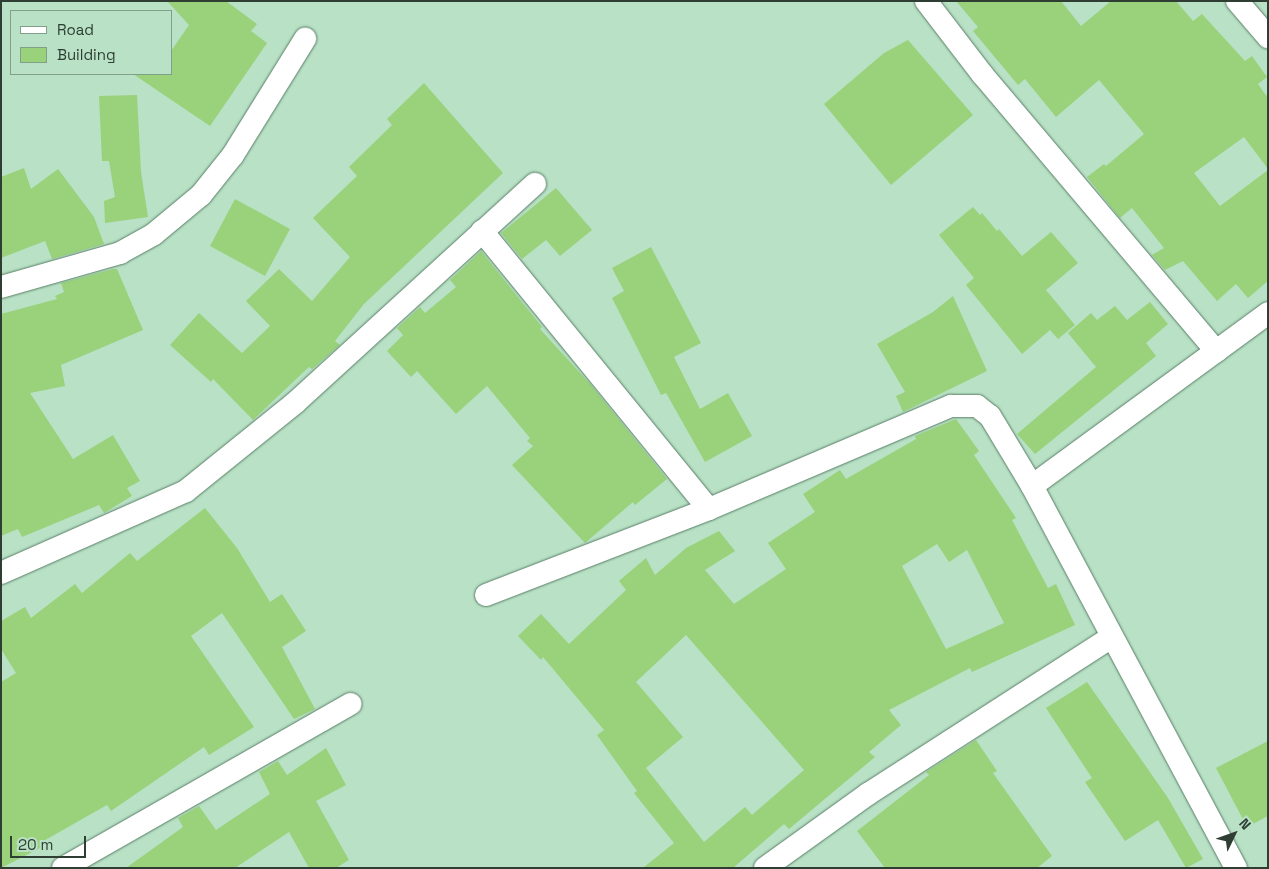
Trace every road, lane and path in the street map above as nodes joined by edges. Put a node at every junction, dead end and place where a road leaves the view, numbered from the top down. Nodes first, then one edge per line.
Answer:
1 (926, 1) edge
2 (1237, 1) edge
3 (1268, 37) edge
4 (305, 39) dead end
5 (534, 184) dead end
6 (482, 231) junction
7 (1, 287) edge
8 (1268, 313) edge
9 (1216, 351) junction
10 (1032, 486) junction
11 (709, 509) junction
12 (1, 573) edge
13 (486, 595) dead end
14 (1112, 637) junction
15 (351, 704) dead end
16 (63, 868) edge
17 (764, 868) edge
18 (1236, 868) edge

1 - 9 street
2 - 3 street
4 - 7 street
5 - 6 street
6 - 11 street
6 - 12 street
8 - 9 street
9 - 10 street
10 - 11 street
10 - 14 street
11 - 13 street
14 - 17 street
14 - 18 street
15 - 16 street

